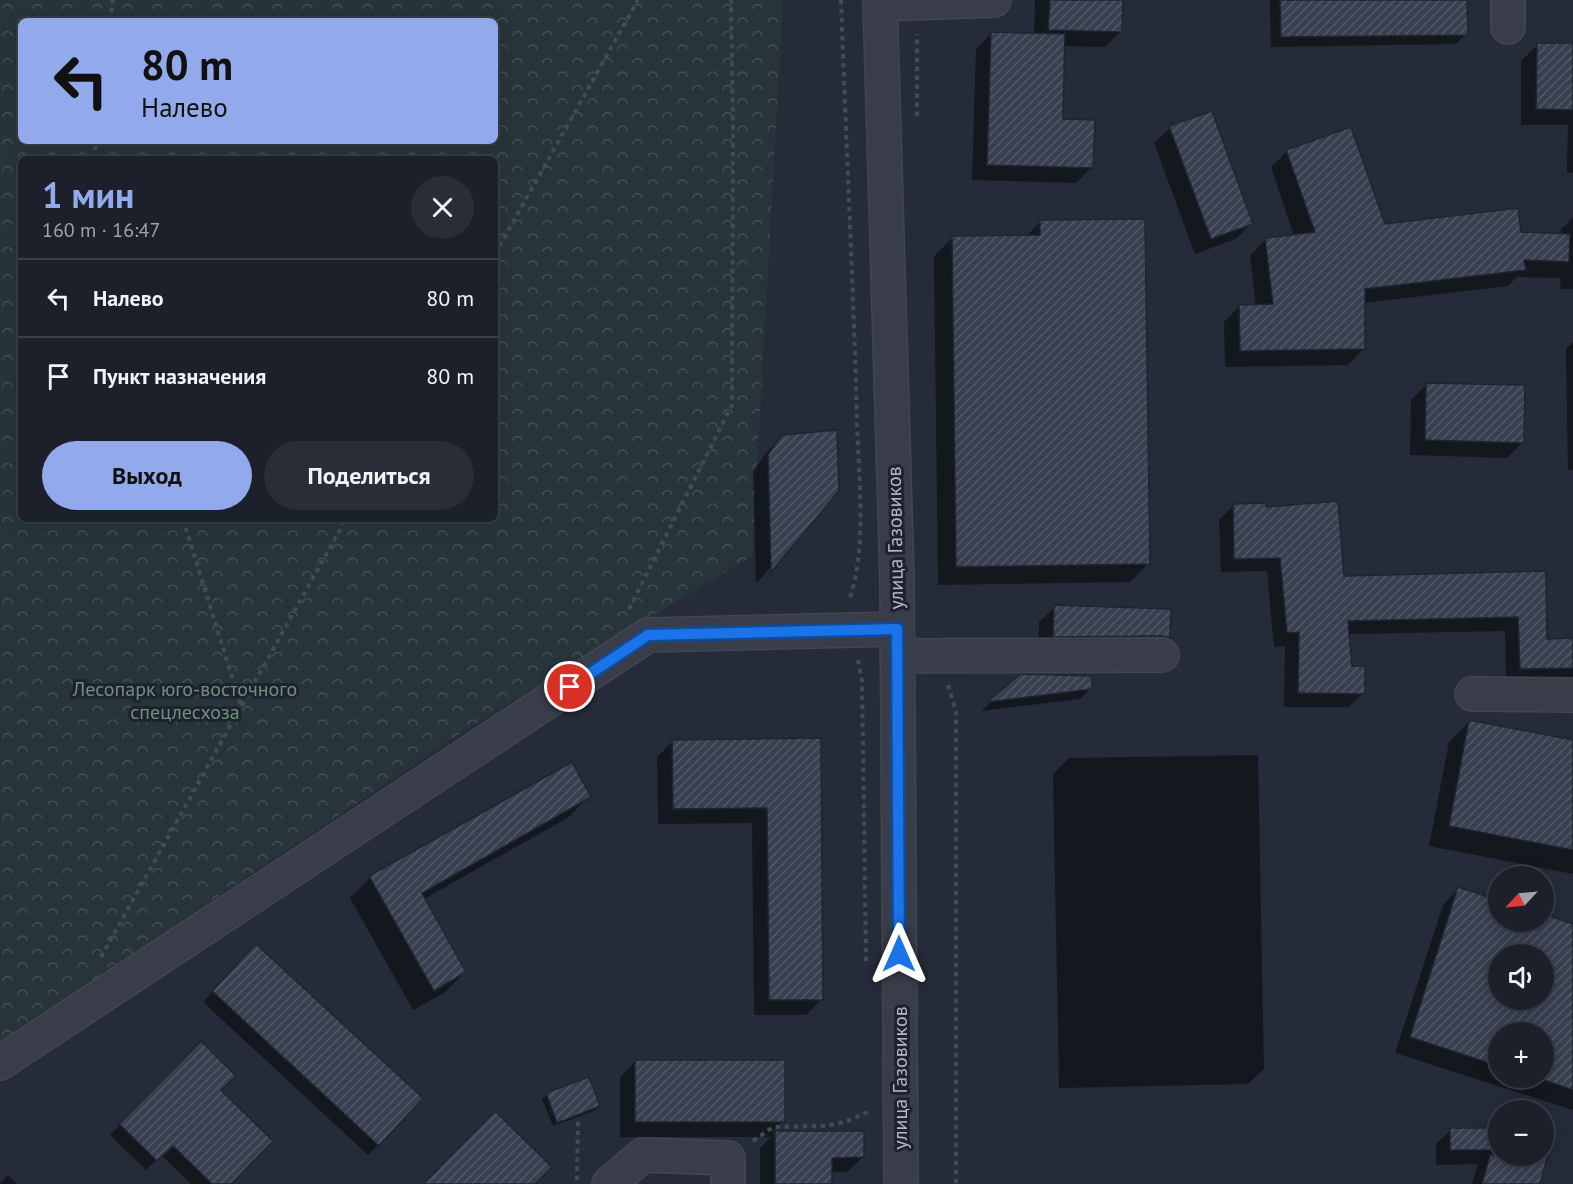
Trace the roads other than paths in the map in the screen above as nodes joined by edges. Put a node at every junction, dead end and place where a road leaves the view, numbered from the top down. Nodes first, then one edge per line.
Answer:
1 (994, 0) edge
2 (880, 2) edge
3 (897, 642) junction
4 (1162, 656) dead end
5 (1472, 694) dead end
6 (1573, 695) edge
7 (0, 1064) edge
8 (728, 1171) edge
9 (609, 1184) edge
10 (901, 1184) edge

1 - 2 street
2 - 3 street, улица Газовиков
3 - 4 street
3 - 7 street
3 - 10 street, улица Газовиков
5 - 6 street
8 - 9 street

